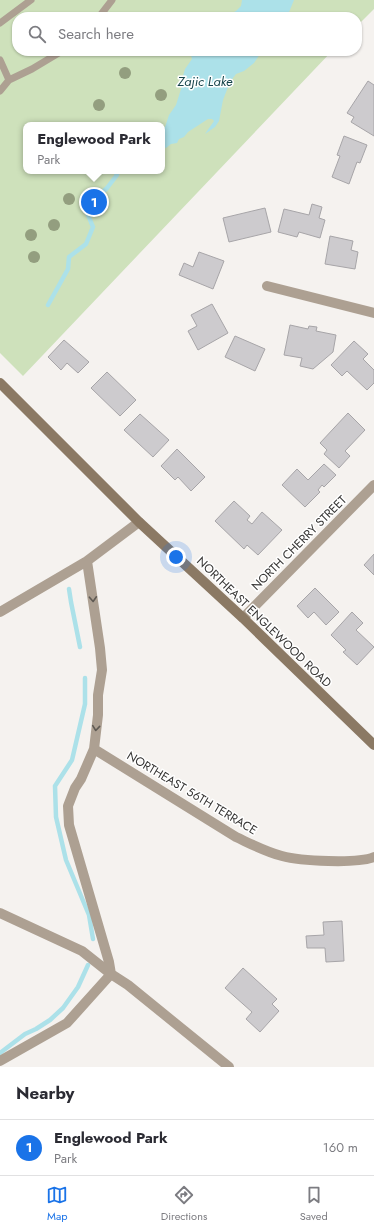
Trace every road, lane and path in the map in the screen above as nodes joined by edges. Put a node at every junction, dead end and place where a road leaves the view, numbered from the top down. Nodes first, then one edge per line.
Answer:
1 (31, 0) edge
2 (112, 0) edge
3 (15, 12) edge
4 (103, 12) edge
5 (12, 14) edge
6 (0, 23) edge
7 (54, 56) edge
8 (0, 60) edge
9 (0, 80) edge
10 (9, 80) junction
11 (0, 91) edge
12 (267, 286) dead end
13 (374, 313) edge
14 (0, 383) edge
15 (374, 486) edge
16 (139, 522) junction
17 (87, 561) junction
18 (0, 612) edge
19 (243, 618) junction
20 (374, 745) edge
21 (94, 748) junction
22 (374, 857) edge
23 (0, 913) edge
24 (111, 974) junction
25 (0, 1061) edge
26 (229, 1067) edge

1 - 3 lane
2 - 4 lane
5 - 6 lane
7 - 10 lane
8 - 10 lane
9 - 10 lane
10 - 11 lane
12 - 13 street
14 - 16 main road, NORTHEAST ENGLEWOOD ROAD
15 - 19 street, NORTH CHERRY STREET
16 - 17 street
16 - 19 main road, NORTHEAST ENGLEWOOD ROAD
17 - 18 street
17 -> 21 street
19 - 20 main road, NORTHEAST ENGLEWOOD ROAD
21 - 22 street, NORTHEAST 56TH TERRACE
21 - 24 street
23 - 24 street
24 - 25 street
24 - 26 street

